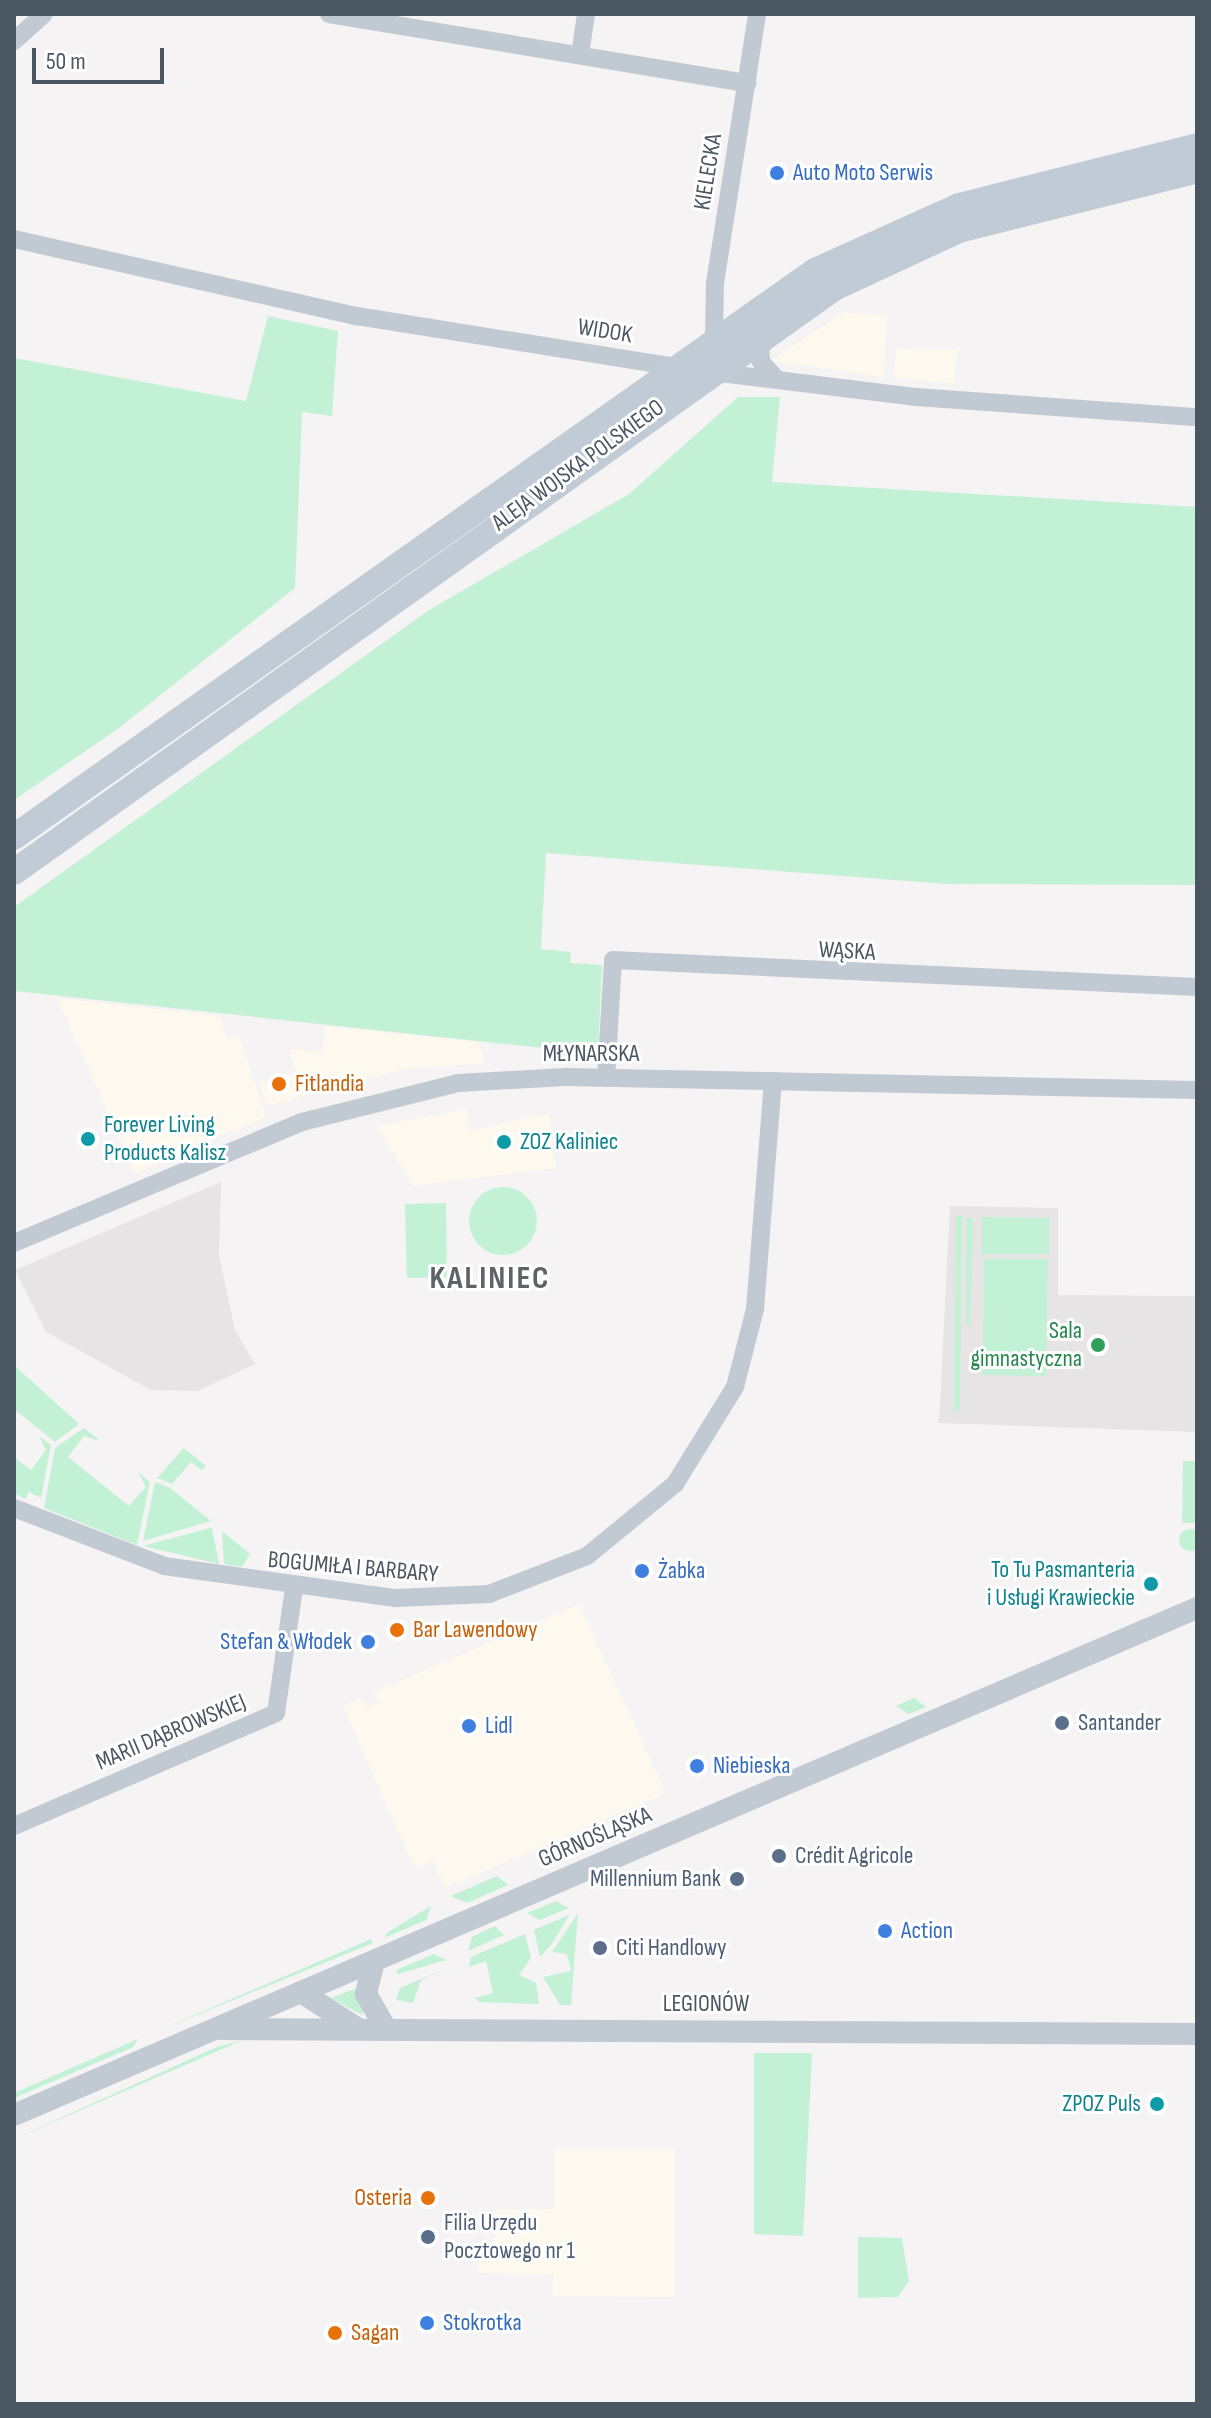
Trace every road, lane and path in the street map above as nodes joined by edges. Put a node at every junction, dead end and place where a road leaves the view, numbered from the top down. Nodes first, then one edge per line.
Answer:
1 (44, 14) edge
2 (329, 14) edge
3 (586, 14) edge
4 (757, 14) edge
5 (14, 41) edge
6 (580, 55) junction
7 (747, 83) junction
8 (1197, 146) edge
9 (1197, 170) edge
10 (14, 239) edge
11 (760, 335) junction
12 (714, 338) junction
13 (673, 366) junction
14 (708, 371) junction
15 (777, 380) junction
16 (1197, 417) edge
17 (14, 837) edge
18 (14, 872) edge
19 (1197, 987) edge
20 (606, 1078) junction
21 (773, 1081) junction
22 (1197, 1090) edge
23 (14, 1243) edge
24 (14, 1508) edge
25 (294, 1588) junction
26 (1197, 1608) edge
27 (14, 1826) edge
28 (374, 1961) junction
29 (301, 1992) junction
30 (355, 2027) junction
31 (385, 2027) junction
32 (216, 2029) junction
33 (313, 2032) junction
34 (1197, 2034) edge
35 (14, 2115) edge

1 - 5 street
2 - 6 street
3 - 6 street
4 - 7 street, KIELECKA
6 - 7 street
7 - 12 street, KIELECKA
8 - 12 main road, ALEJA WOJSKA POLSKIEGO
9 - 11 main road, ALEJA WOJSKA POLSKIEGO
10 - 13 street, WIDOK
11 - 14 main road, ALEJA WOJSKA POLSKIEGO
11 - 15 street
12 - 13 main road, ALEJA WOJSKA POLSKIEGO
13 - 14 street, WIDOK
13 - 17 main road, ALEJA WOJSKA POLSKIEGO
14 - 15 street, WIDOK
14 - 18 main road, ALEJA WOJSKA POLSKIEGO
15 - 16 street, WIDOK
19 - 20 street, WĄSKA
20 - 21 street, MŁYNARSKA
20 - 23 street, MŁYNARSKA
21 - 22 street, MŁYNARSKA
21 - 25 street, BOGUMIŁA I BARBARY
24 - 25 street, BOGUMIŁA I BARBARY
25 - 27 street, MARII DĄBROWSKIEJ
26 - 28 street, GÓRNOŚLĄSKA
28 - 29 street, GÓRNOŚLĄSKA
28 - 31 street
29 - 30 street
29 - 32 street, GÓRNOŚLĄSKA
29 - 33 street
30 - 31 street, LEGIONÓW
30 - 33 street, LEGIONÓW
31 - 34 street, LEGIONÓW
32 - 33 street, LEGIONÓW
32 - 35 street, GÓRNOŚLĄSKA

